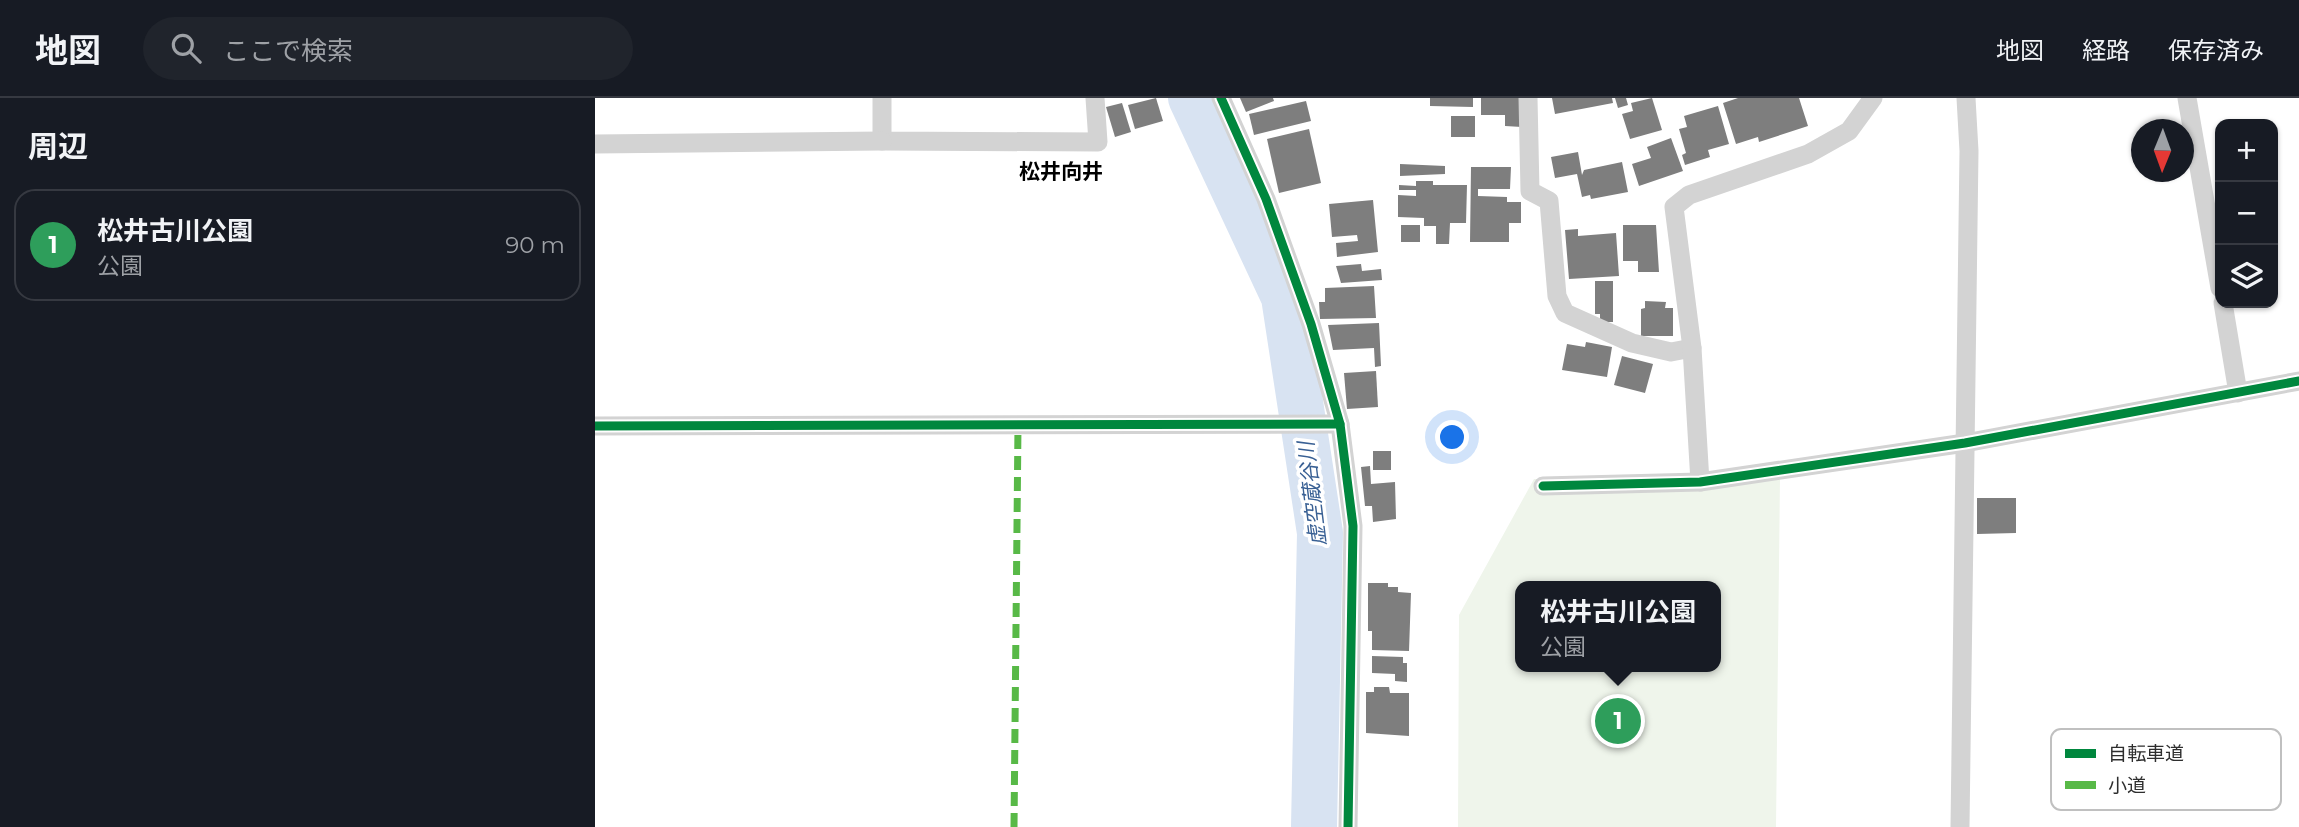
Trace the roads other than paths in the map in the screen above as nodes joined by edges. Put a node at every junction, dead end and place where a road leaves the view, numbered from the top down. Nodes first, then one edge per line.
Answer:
1 (882, 98) edge
2 (1095, 98) edge
3 (1221, 98) edge
4 (1528, 98) edge
5 (1873, 98) edge
6 (1966, 98) edge
7 (2187, 98) edge
8 (882, 141) junction
9 (595, 144) edge
10 (2215, 259) edge
11 (2224, 308) edge
12 (1692, 348) junction
13 (2299, 381) edge
14 (2238, 393) junction
15 (1340, 424) junction
16 (595, 426) edge
17 (1965, 443) junction
18 (1700, 482) junction
19 (1543, 486) dead end
20 (1348, 827) edge
21 (1960, 827) edge

1 - 8 street
2 - 8 street
3 - 15 street
4 - 12 street
5 - 12 street
6 - 17 street
7 - 10 street
8 - 9 street
11 - 14 street
12 - 18 street
13 - 14 street
14 - 17 street
15 - 16 street
15 - 20 street
17 - 18 street
17 - 21 street
18 - 19 street

